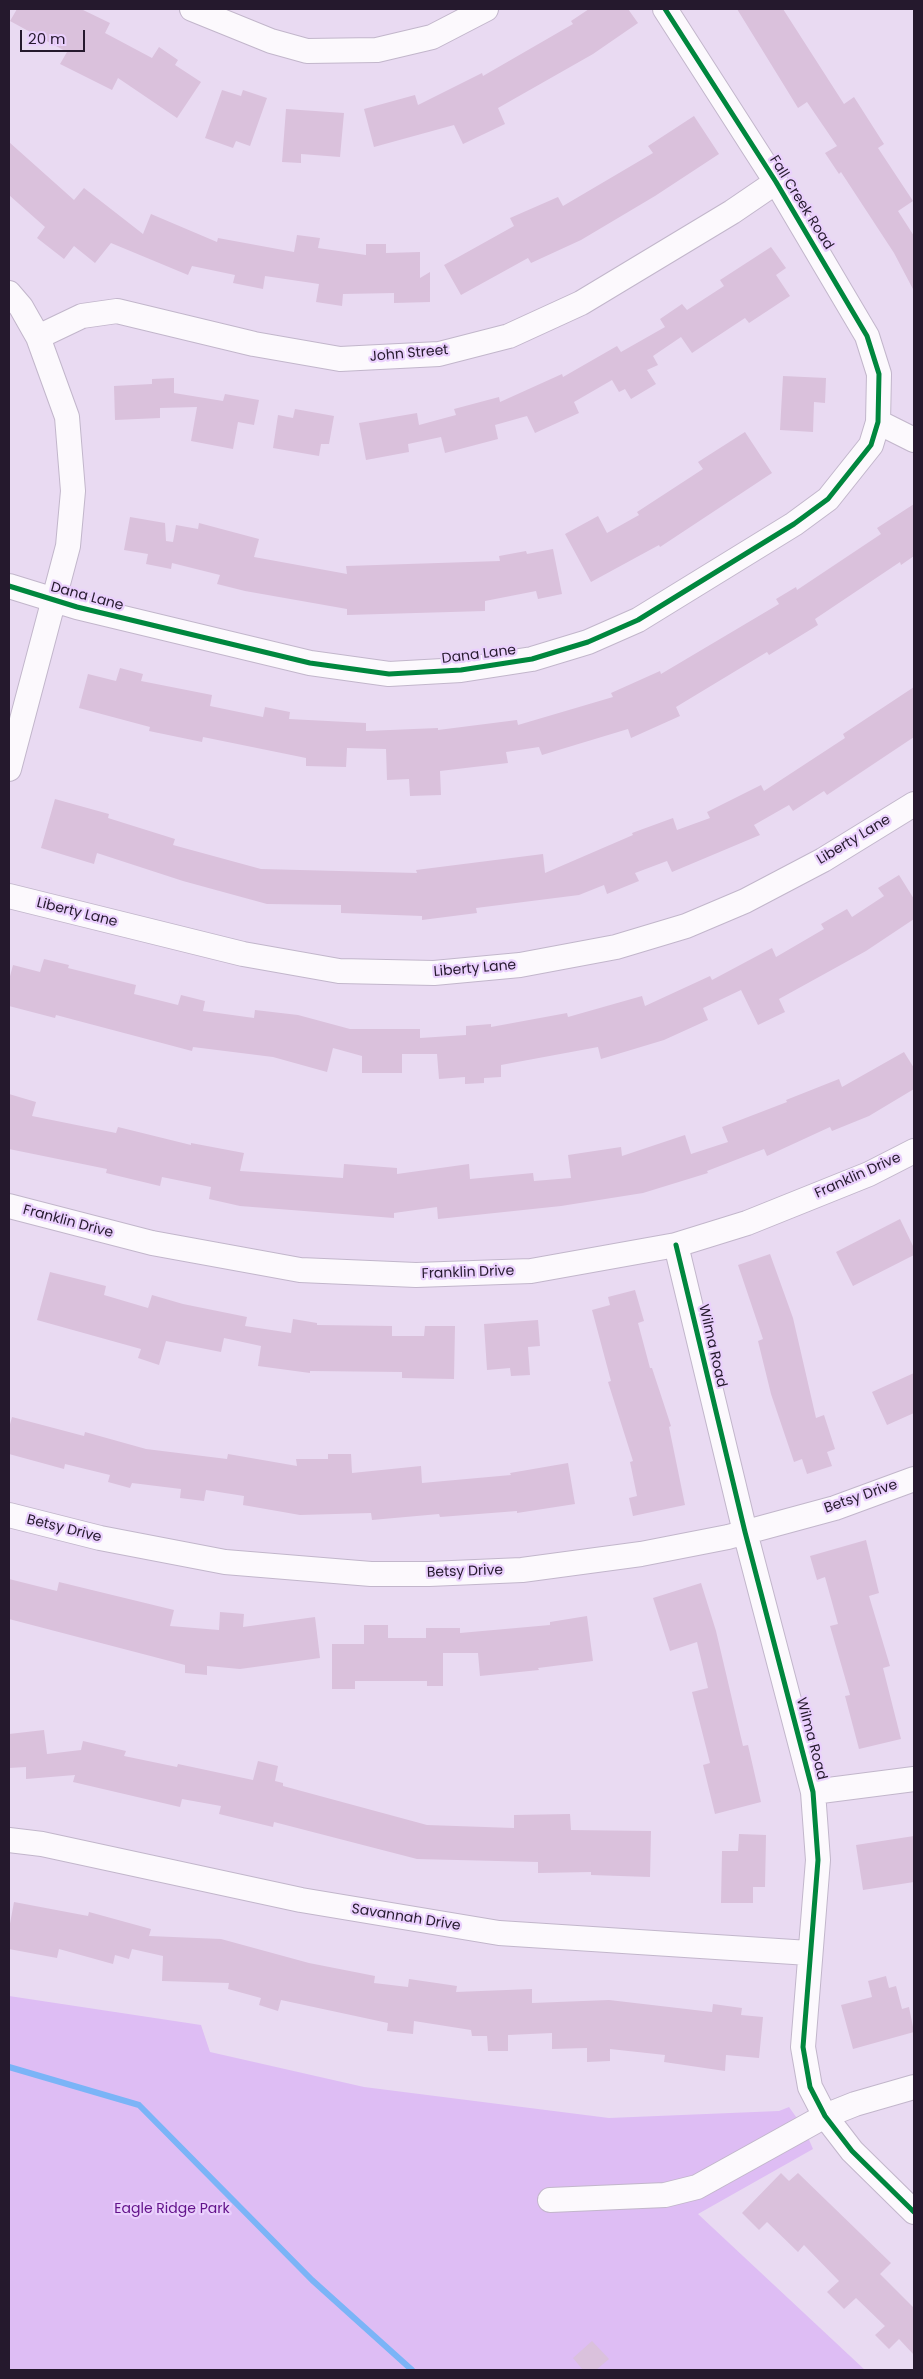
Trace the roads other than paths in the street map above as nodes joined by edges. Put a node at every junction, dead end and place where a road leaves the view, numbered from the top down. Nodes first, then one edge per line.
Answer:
1 (192, 9) edge
2 (486, 9) edge
3 (665, 9) edge
4 (229, 16) edge
5 (776, 182) junction
6 (9, 292) edge
7 (38, 337) junction
8 (878, 422) junction
9 (914, 440) edge
10 (9, 586) edge
11 (54, 601) junction
12 (9, 769) edge
13 (914, 804) edge
14 (9, 896) edge
15 (914, 1151) edge
16 (9, 1206) edge
17 (676, 1245) junction
18 (914, 1479) edge
19 (9, 1515) edge
20 (745, 1532) junction
21 (914, 1779) edge
22 (813, 1792) junction
23 (9, 1840) edge
24 (809, 1953) junction
25 (914, 2088) edge
26 (825, 2116) junction
27 (550, 2200) dead end
28 (914, 2212) edge

1 - 4 street
2 - 4 street
3 - 5 street, Fall Creek Road
5 - 7 street, John Street
5 - 8 street, Fall Creek Road
6 - 7 street
7 - 11 street
8 - 9 street
8 - 11 street, Dana Lane
10 - 11 street, Dana Lane
11 - 12 street
13 - 14 street, Liberty Lane
15 - 17 street, Franklin Drive
16 - 17 street, Franklin Drive
17 - 20 street, Wilma Road
18 - 20 street, Betsy Drive
19 - 20 street, Betsy Drive
20 - 22 street, Wilma Road
21 - 22 street
22 - 24 street, Wilma Road
23 - 24 street, Savannah Drive
24 - 26 street, Wilma Road
25 - 26 street
26 - 27 street
26 - 28 street, Wilma Road

